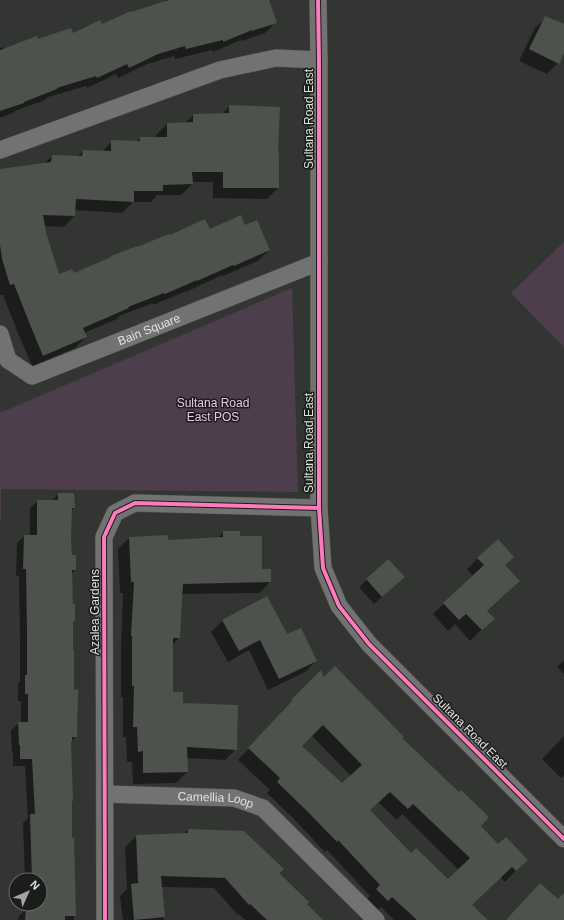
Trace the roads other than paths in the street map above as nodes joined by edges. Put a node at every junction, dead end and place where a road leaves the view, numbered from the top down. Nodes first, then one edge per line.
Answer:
1 (318, 0) edge
2 (319, 60) junction
3 (0, 150) edge
4 (319, 262) junction
5 (1, 341) edge
6 (319, 508) junction
7 (105, 794) junction
8 (564, 839) edge
9 (105, 920) edge
10 (376, 920) edge

1 - 2 street, Sultana Road East
2 - 3 street
2 - 4 street, Sultana Road East
4 - 5 street, Bain Square
4 - 6 street, Sultana Road East
6 - 7 street, Azalea Gardens
6 - 8 street, Sultana Road East
7 - 9 street, Azalea Gardens
7 - 10 street, Camellia Loop

